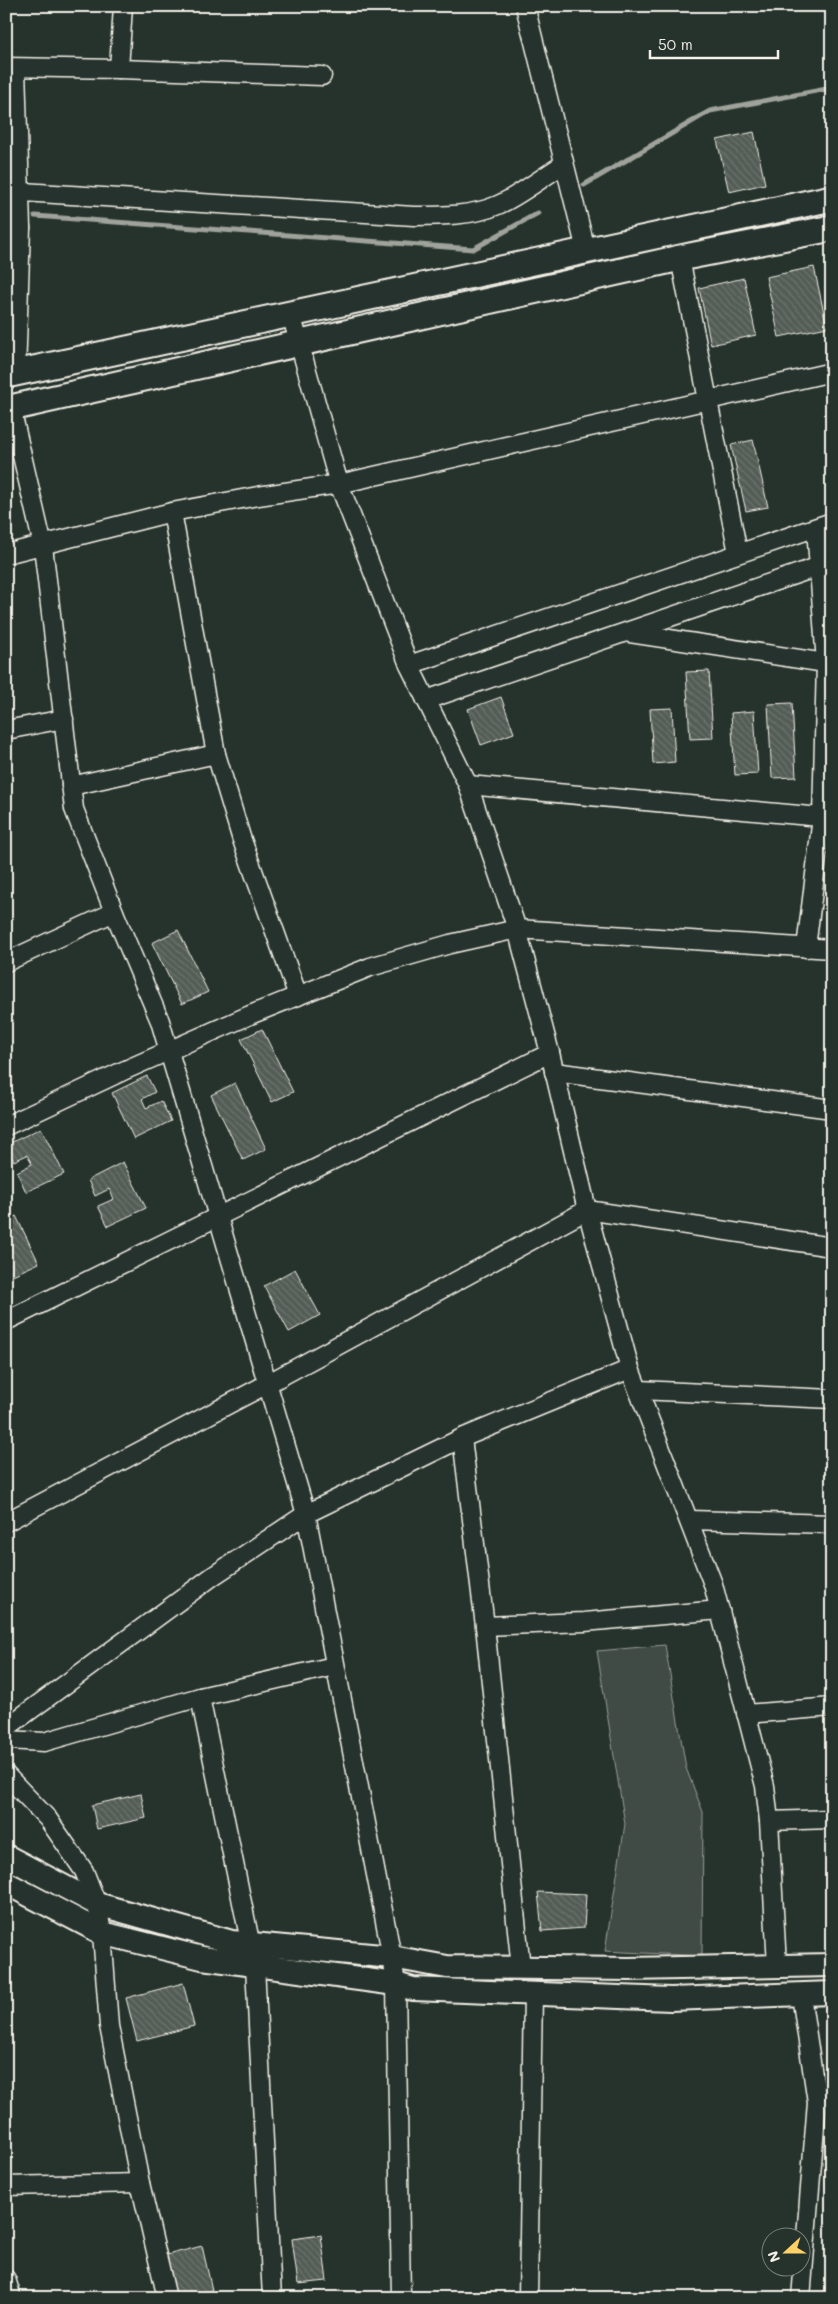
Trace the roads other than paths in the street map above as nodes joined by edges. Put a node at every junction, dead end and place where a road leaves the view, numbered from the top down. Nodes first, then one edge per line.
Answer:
1 (123, 6) edge
2 (525, 6) edge
3 (11, 67) edge
4 (119, 68) junction
5 (322, 76) dead end
6 (564, 164) junction
7 (13, 191) edge
8 (832, 198) edge
9 (14, 228) edge
10 (832, 228) edge
11 (586, 250) junction
12 (680, 258) junction
13 (291, 314) junction
14 (298, 343) junction
15 (832, 372) edge
16 (11, 374) edge
17 (707, 400) junction
18 (8, 409) edge
19 (339, 484) junction
20 (172, 512) junction
21 (824, 525) edge
22 (43, 546) junction
23 (738, 553) junction
24 (6, 554) edge
25 (825, 564) edge
26 (626, 633) junction
27 (829, 663) edge
28 (409, 665) junction
29 (426, 700) junction
30 (64, 719) junction
31 (6, 730) edge
32 (216, 754) junction
33 (468, 785) junction
34 (71, 786) junction
35 (827, 817) edge
36 (114, 912) junction
37 (517, 929) junction
38 (806, 948) junction
39 (832, 949) edge
40 (6, 962) edge
41 (298, 996) junction
42 (169, 1051) junction
43 (550, 1053) junction
44 (554, 1072) junction
45 (832, 1109) edge
46 (6, 1126) edge
47 (587, 1210) junction
48 (218, 1218) junction
49 (832, 1247) edge
50 (6, 1321) edge
51 (630, 1369) junction
52 (267, 1384) junction
53 (639, 1390) junction
54 (832, 1399) edge
55 (462, 1438) junction
56 (306, 1514) junction
57 (689, 1520) junction
58 (6, 1522) edge
59 (832, 1524) edge
60 (720, 1610) junction
61 (485, 1626) junction
62 (334, 1666) junction
63 (200, 1697) junction
64 (832, 1707) edge
65 (746, 1714) junction
66 (6, 1728) edge
67 (6, 1740) edge
68 (6, 1775) edge
69 (832, 1819) edge
70 (769, 1821) junction
71 (6, 1856) edge
72 (6, 1883) edge
73 (97, 1904) junction
74 (102, 1932) junction
75 (250, 1944) junction
76 (392, 1957) junction
77 (777, 1965) junction
78 (832, 1965) edge
79 (255, 1966) junction
80 (521, 1968) junction
81 (396, 1984) junction
82 (832, 1993) edge
83 (533, 1994) junction
84 (801, 1995) junction
85 (825, 2101) edge
86 (140, 2183) junction
87 (6, 2186) edge
88 (6, 2279) edge
89 (402, 2297) edge
90 (12, 2298) edge
91 (167, 2298) edge
92 (272, 2298) edge
93 (392, 2298) edge
94 (410, 2298) edge
95 (528, 2298) edge
96 (801, 2298) edge

1 - 4 street
2 - 6 street
3 - 4 street
3 - 7 street
4 - 5 street
6 - 7 street
6 - 11 street
7 - 9 street
8 - 11 main road
9 - 16 street
10 - 12 main road
11 - 13 main road
12 - 14 main road
12 - 17 street
13 - 14 street
13 - 16 main road
14 - 18 main road
14 - 19 street
15 - 17 street
17 - 19 street
17 - 23 street
18 - 22 street
19 - 20 street
19 - 28 street
20 - 22 street
20 - 32 street
21 - 23 street
21 - 25 street
22 - 24 street
22 - 30 street
23 - 28 street
25 - 26 street
25 - 27 street
26 - 27 street
26 - 29 street
27 - 35 street
28 - 29 street
29 - 33 street
30 - 31 street
30 - 34 street
32 - 34 street
32 - 41 street
33 - 35 street
33 - 37 street
34 - 36 street
35 - 38 street
36 - 40 street
36 - 42 street
37 - 38 street
37 - 41 street
37 - 43 street
38 - 39 street
41 - 42 street
42 - 46 street
42 - 48 street
43 - 44 street
43 - 48 street
44 - 45 street
44 - 47 street
47 - 49 street
47 - 51 street
47 - 52 street
48 - 50 street
48 - 52 street
51 - 53 street
51 - 55 street
52 - 56 street
52 - 58 street
53 - 54 street
53 - 57 street
55 - 56 street
55 - 61 street
56 - 62 street
56 - 66 street
57 - 59 street
57 - 60 street
60 - 61 street
60 - 65 street
61 - 80 street
62 - 63 street
62 - 76 street
63 - 67 street
63 - 75 street
64 - 65 street
65 - 70 street
68 - 73 street
69 - 70 street
70 - 77 street
71 - 73 street
72 - 74 street
73 - 74 street
73 - 75 street
74 - 79 street
74 - 86 street
75 - 76 street
75 - 79 street
76 - 80 street
76 - 81 street
77 - 78 street
77 - 80 street
79 - 81 street
79 - 92 street
81 - 83 street
81 - 89 street
82 - 84 street
83 - 84 street
83 - 95 street
84 - 85 street
85 - 96 street
86 - 87 street
86 - 91 street
88 - 90 street
89 - 93 street
89 - 94 street

